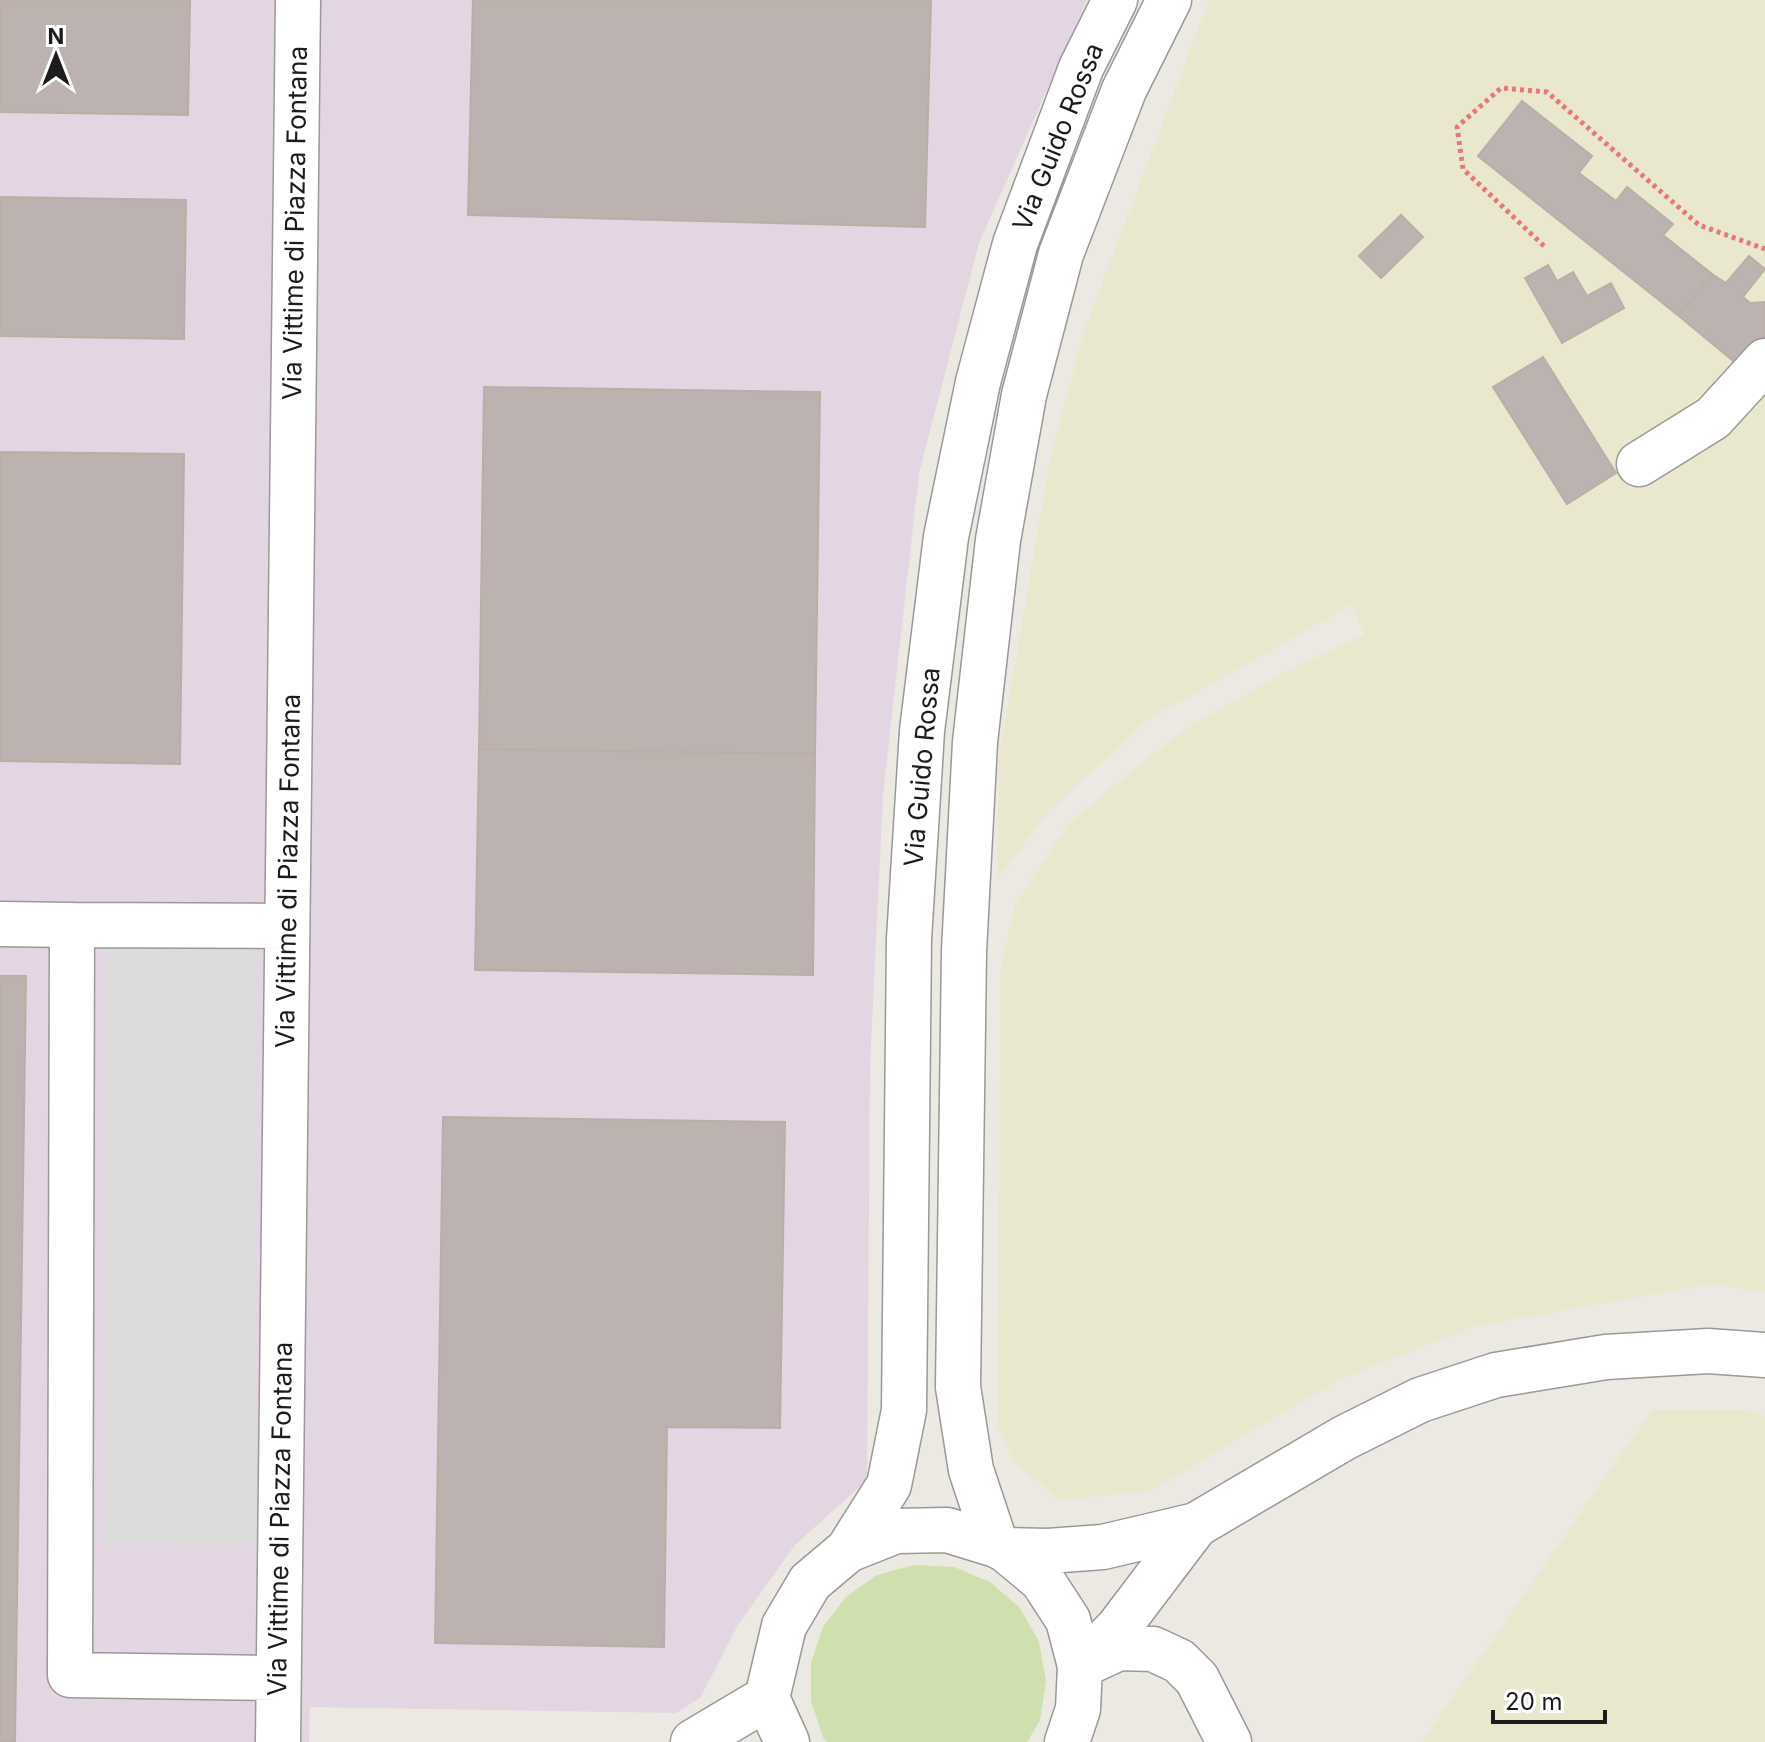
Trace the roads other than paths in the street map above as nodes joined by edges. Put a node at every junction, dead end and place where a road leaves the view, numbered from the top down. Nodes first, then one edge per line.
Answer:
1 (298, 0) edge
2 (1115, 0) edge
3 (1169, 0) edge
4 (1765, 361) edge
5 (1639, 464) dead end
6 (0, 924) edge
7 (72, 925) junction
8 (287, 926) junction
9 (1765, 1355) edge
10 (1196, 1525) junction
11 (1001, 1548) junction
12 (848, 1550) junction
13 (1080, 1666) junction
14 (279, 1678) junction
15 (767, 1698) junction
16 (278, 1742) edge
17 (693, 1742) edge
18 (787, 1742) edge
19 (1067, 1742) edge
20 (1229, 1742) edge

1 - 8 street, Via Vittime di Piazza Fontana
2 - 12 street, Via Guido Rossa
3 - 11 street, Via Guido Rossa
4 - 5 street
6 - 7 street
7 - 8 street
7 - 14 street
8 - 14 street, Via Vittime di Piazza Fontana
9 - 10 street
10 - 11 street
10 - 13 street
11 - 12 street, Via Guido Rossa
11 - 13 street, Via Guido Rossa
12 - 15 street, Via Guido Rossa
13 - 19 street, Via Guido Rossa
13 - 20 street
14 - 16 street, Via Vittime di Piazza Fontana
15 - 17 street
15 - 18 street

